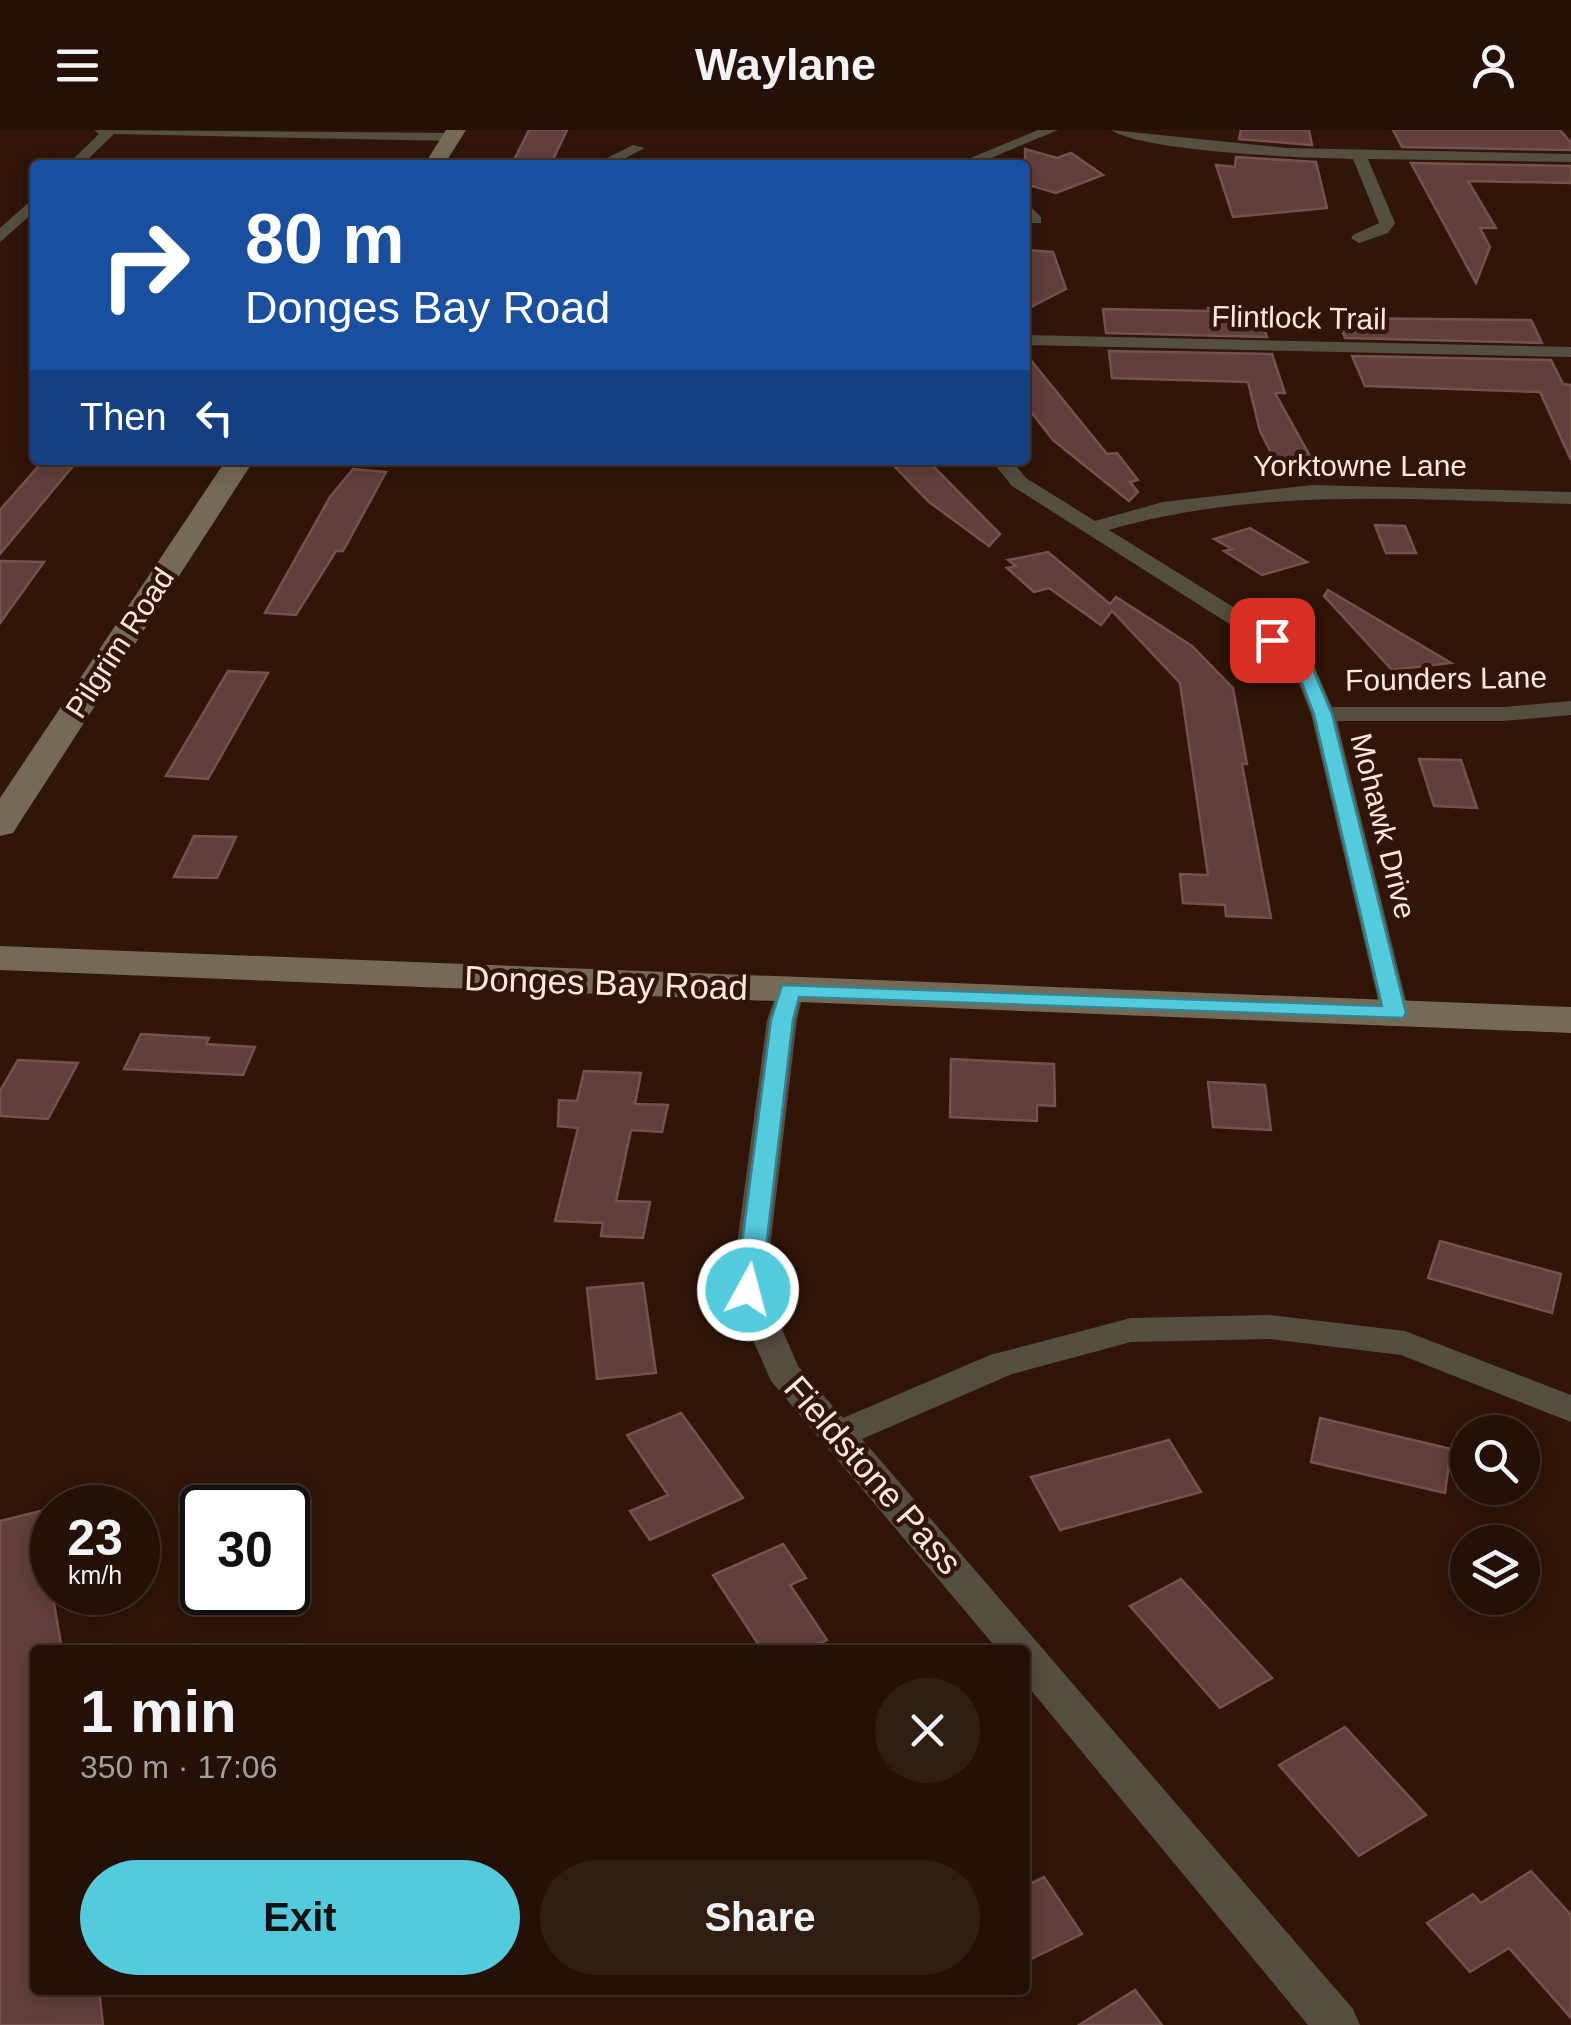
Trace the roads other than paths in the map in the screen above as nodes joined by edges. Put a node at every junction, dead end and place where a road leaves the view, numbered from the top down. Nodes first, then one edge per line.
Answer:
1 (100, 130) edge
2 (111, 130) edge
3 (1051, 130) edge
4 (1118, 130) edge
5 (454, 134) edge
6 (638, 148) dead end
7 (1358, 152) junction
8 (1571, 158) edge
9 (79, 160) edge
10 (437, 160) edge
11 (611, 160) edge
12 (974, 160) edge
13 (30, 206) edge
14 (30, 207) edge
15 (0, 210) edge
16 (0, 237) edge
17 (1358, 238) dead end
18 (1030, 340) edge
19 (1571, 352) edge
20 (237, 465) edge
21 (1004, 465) edge
22 (1571, 498) edge
23 (1094, 528) junction
24 (1571, 708) edge
25 (1323, 714) junction
26 (0, 825) edge
27 (0, 958) edge
28 (790, 990) junction
29 (1395, 1013) junction
30 (1571, 1020) edge
31 (1571, 1408) edge
32 (840, 1434) junction
33 (1017, 1645) edge
34 (1030, 1660) edge
35 (1337, 2025) edge

1 - 2 street
2 - 5 street
2 - 9 street
3 - 12 street
4 - 7 street
5 - 10 street
6 - 11 street
7 - 8 street
7 - 17 street
13 - 15 street
14 - 16 street
18 - 19 street, Flintlock Trail
20 - 26 street, Pilgrim Road
21 - 23 street, Mohawk Drive
22 - 23 street, Yorktowne Lane
23 - 25 street, Mohawk Drive
24 - 25 street, Founders Lane
25 - 29 street, Mohawk Drive
27 - 28 street, Donges Bay Road
28 - 29 street, Donges Bay Road
28 - 32 street, Fieldstone Pass
29 - 30 street, Donges Bay Road
31 - 32 street
32 - 33 street, Fieldstone Pass
34 - 35 street, Fieldstone Pass

